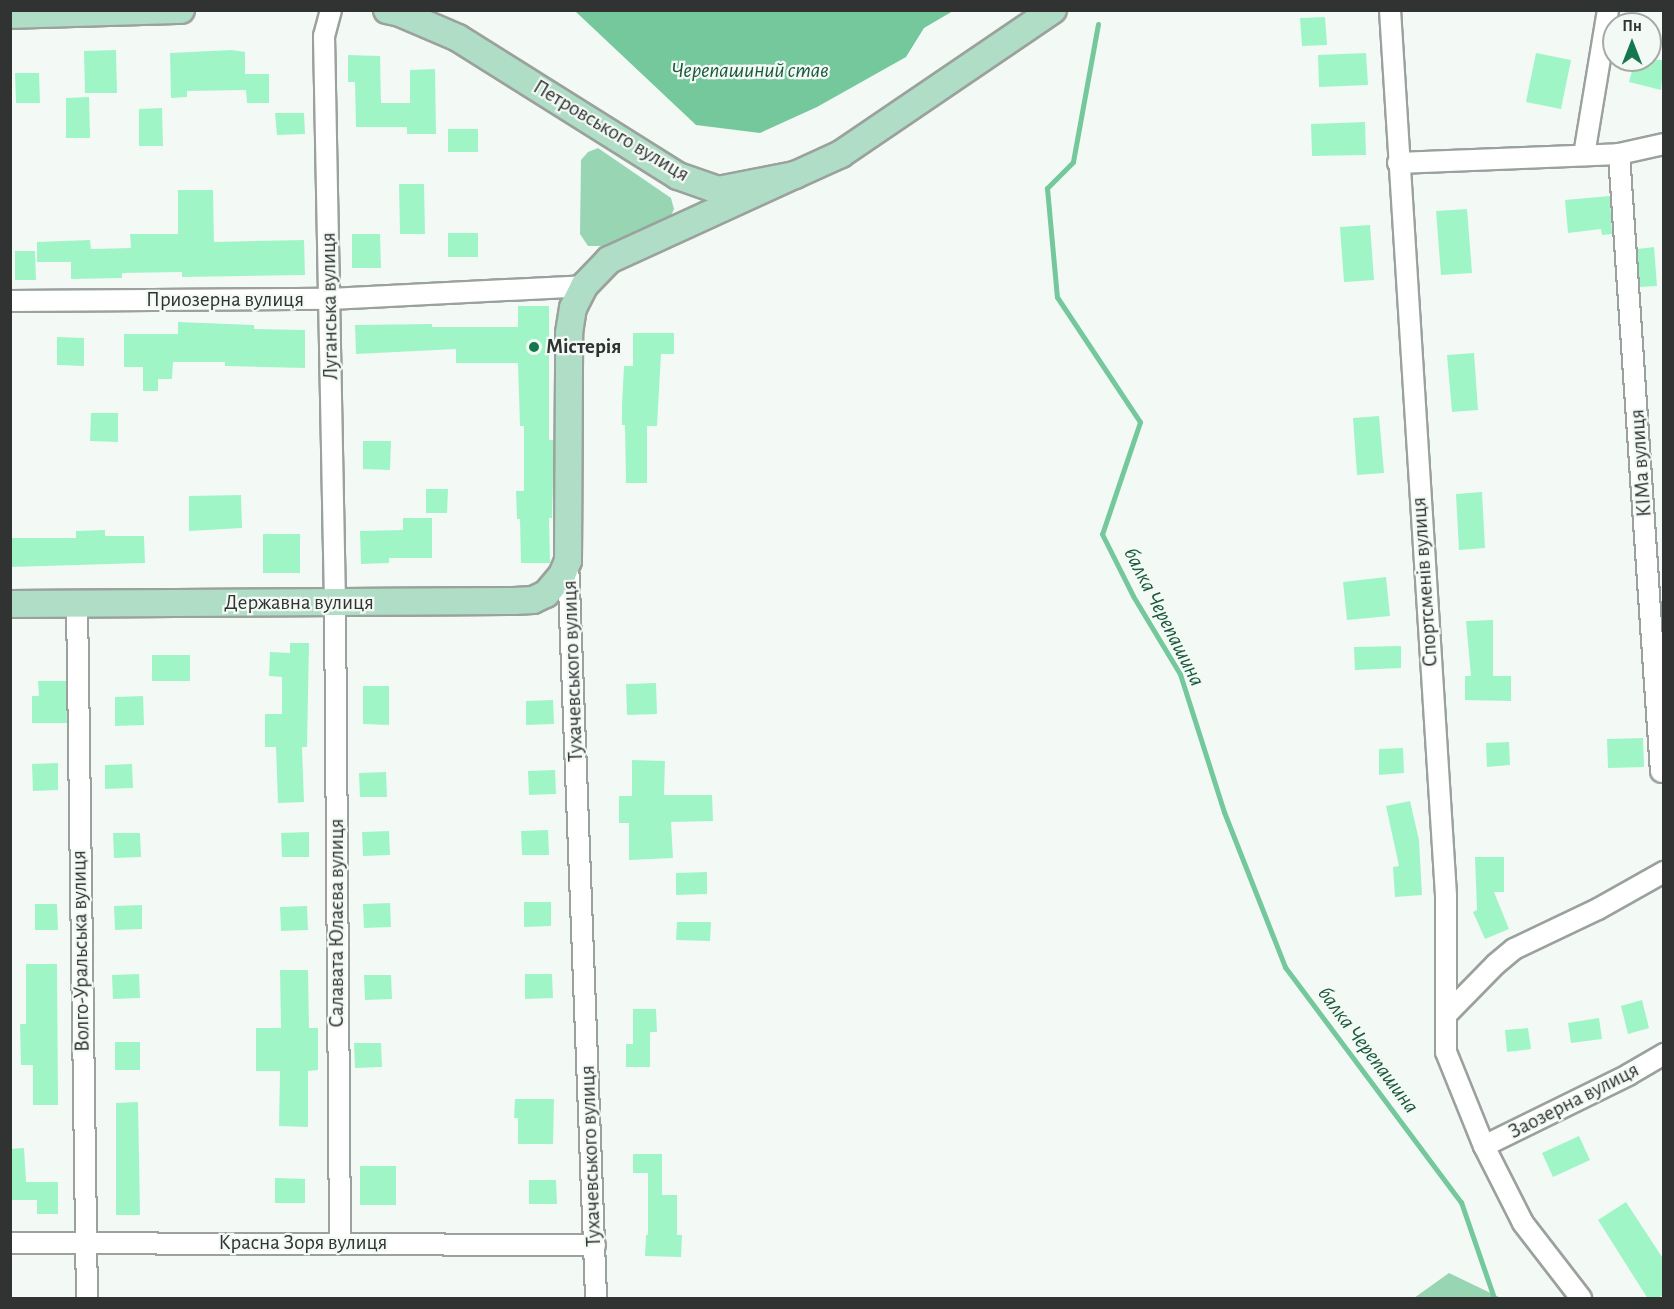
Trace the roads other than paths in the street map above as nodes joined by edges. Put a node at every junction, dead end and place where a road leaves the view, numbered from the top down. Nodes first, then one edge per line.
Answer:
1 (181, 10) edge
2 (331, 10) edge
3 (387, 10) edge
4 (1053, 10) edge
5 (1390, 10) edge
6 (1608, 10) edge
7 (10, 15) edge
8 (1664, 144) edge
9 (1619, 154) junction
10 (1584, 155) junction
11 (1398, 163) junction
12 (795, 175) junction
13 (584, 286) junction
14 (330, 299) junction
15 (10, 301) edge
16 (568, 561) junction
17 (1656, 580) edge
18 (77, 603) junction
19 (335, 603) junction
20 (10, 604) edge
21 (1661, 772) dead end
22 (1664, 872) edge
23 (1446, 1015) junction
24 (1664, 1054) edge
25 (1484, 1146) junction
26 (10, 1243) edge
27 (86, 1243) junction
28 (340, 1243) junction
29 (595, 1245) junction
30 (87, 1299) edge
31 (596, 1299) edge
32 (1581, 1299) edge

1 - 7 main road
2 - 14 street, Луганська вулиця
3 - 12 main road, Петровського вулиця
4 - 12 main road, Петровського вулиця
5 - 11 street, Спортсменів вулиця
6 - 10 street
8 - 9 street
9 - 10 street
9 - 17 street, КІМа вулиця
10 - 11 street
11 - 23 street, Спортсменів вулиця
12 - 13 main road, Тухачевського вулиця
13 - 14 street, Приозерна вулиця
13 - 16 main road, Тухачевського вулиця
14 - 15 street, Приозерна вулиця
14 - 19 street, Луганська вулиця
16 - 19 main road, Державна вулиця
16 - 29 street, Тухачевського вулиця
17 - 21 street, КІМа вулиця
18 - 19 main road, Державна вулиця
18 - 20 main road, Державна вулиця
18 - 27 street, Волго-Уральська вулиця
19 - 28 street, Салавата Юлаєва вулиця
22 - 23 street
23 - 25 street, Спортсменів вулиця
24 - 25 street, Заозерна вулиця
25 - 32 street, Спортсменів вулиця
26 - 27 street, Красна Зоря вулиця
27 - 28 street, Красна Зоря вулиця
27 - 30 street, Волго-Уральська вулиця
28 - 29 street, Красна Зоря вулиця
29 - 31 street, Тухачевського вулиця

